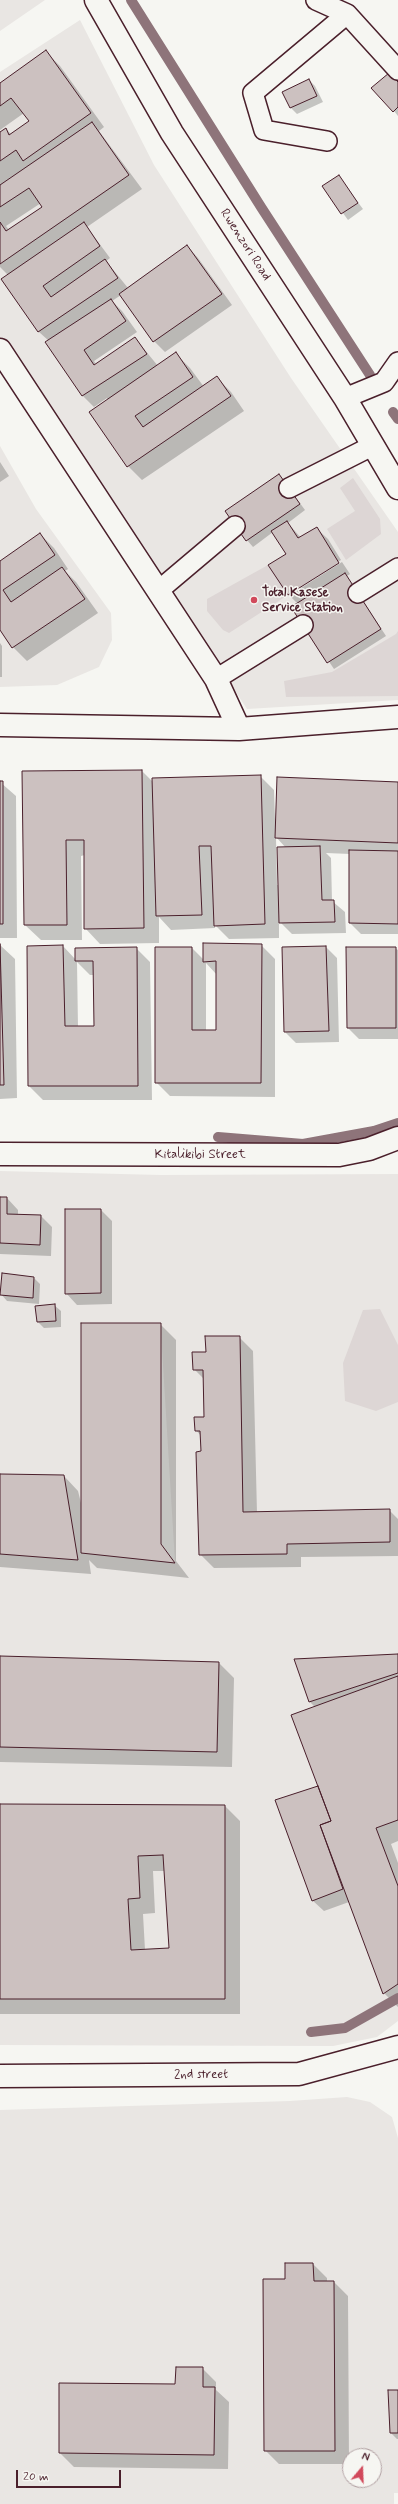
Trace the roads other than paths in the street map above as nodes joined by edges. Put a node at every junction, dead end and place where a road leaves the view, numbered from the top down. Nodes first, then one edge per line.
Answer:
1 (96, 0) edge
2 (316, 0) edge
3 (347, 14) junction
4 (398, 70) edge
5 (327, 141) dead end
6 (0, 350) edge
7 (398, 362) edge
8 (345, 398) junction
9 (372, 446) junction
10 (289, 488) dead end
11 (398, 488) edge
12 (235, 526) dead end
13 (398, 568) edge
14 (158, 591) junction
15 (358, 593) dead end
16 (303, 625) dead end
17 (216, 680) junction
18 (398, 717) edge
19 (0, 725) edge
20 (239, 728) junction
21 (398, 1138) edge
22 (0, 1154) edge
23 (398, 2047) edge
24 (0, 2076) edge

1 - 8 street, Rwenzori Road
2 - 3 lane
3 - 4 lane
3 - 5 lane
6 - 14 street
7 - 8 lane
8 - 9 street, Rwenzori Road
9 - 10 lane
9 - 11 street, Rwenzori Road
12 - 14 lane
13 - 15 lane
14 - 17 street
16 - 17 lane
17 - 20 street
18 - 20 street
19 - 20 street
21 - 22 street, Kitalikibi Street
23 - 24 street, 2nd street

